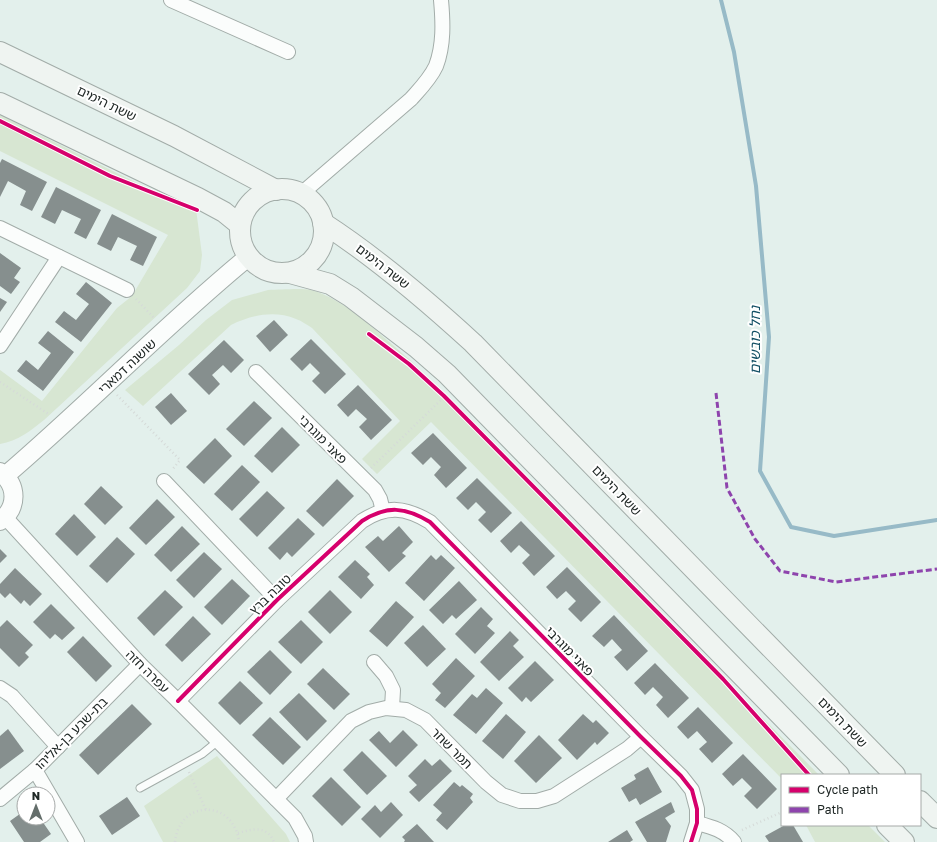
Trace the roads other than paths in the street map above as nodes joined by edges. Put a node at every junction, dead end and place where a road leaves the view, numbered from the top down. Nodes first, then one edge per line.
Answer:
1 (172, 0) edge
2 (442, 0) edge
3 (0, 52) edge
4 (288, 52) dead end
5 (0, 103) edge
6 (276, 190) junction
7 (301, 194) junction
8 (323, 223) junction
9 (240, 225) junction
10 (0, 228) edge
11 (59, 257) junction
12 (248, 257) junction
13 (290, 273) junction
14 (127, 290) road end
15 (0, 346) edge
16 (256, 372) dead end
17 (3, 474) edge
18 (164, 481) road end
19 (383, 511) junction
20 (3, 519) edge
21 (277, 600) junction
22 (374, 662) dead end
23 (140, 664) junction
24 (0, 688) edge
25 (178, 700) junction
26 (392, 708) junction
27 (641, 737) junction
28 (218, 741) junction
29 (58, 747) junction
30 (35, 770) junction
31 (838, 774) edge
32 (894, 774) edge
33 (140, 788) dead end
34 (0, 799) edge
35 (276, 799) junction
36 (921, 802) edge
37 (937, 818) edge
38 (698, 823) junction
39 (889, 826) edge
40 (731, 839) edge
41 (77, 842) edge
42 (306, 842) edge
43 (691, 842) edge
44 (904, 842) edge

1 - 4 street
2 - 7 street
3 - 6 main road, ששת הימים
5 - 9 main road
6 - 7 main road
6 - 9 main road
7 - 8 main road
8 - 13 main road
8 - 32 main road, ששת הימים
9 - 12 main road
10 - 11 street
11 - 14 street
11 - 15 street
12 - 13 main road
12 - 17 street, שושנה דמארי
13 - 31 main road
16 - 19 street, פאני מוגרבי
17 - 20 street
18 - 21 street, טובה ברץ
19 - 21 street, טובה ברץ
19 - 27 street, פאני מוגרבי
20 - 23 street, עפרה חזה
21 - 25 street, טובה ברץ
22 - 26 street
23 - 25 street, עפרה חזה
23 - 29 street, בת-שבע בן-אליהו
24 - 29 street
25 - 28 street, עפרה חזה
26 - 27 street, תמר שחר
26 - 35 street, תמר שחר
27 - 38 street, פאני מוגרבי
28 - 33 lane
28 - 35 street, עפרה חזה
29 - 30 street, בת-שבע בן-אליהו
30 - 34 street, בת-שבע בן-אליהו
30 - 41 street
35 - 42 street, עפרה חזה
36 - 37 main road
38 - 40 street
38 - 43 street, פאני מוגרבי
39 - 44 main road

